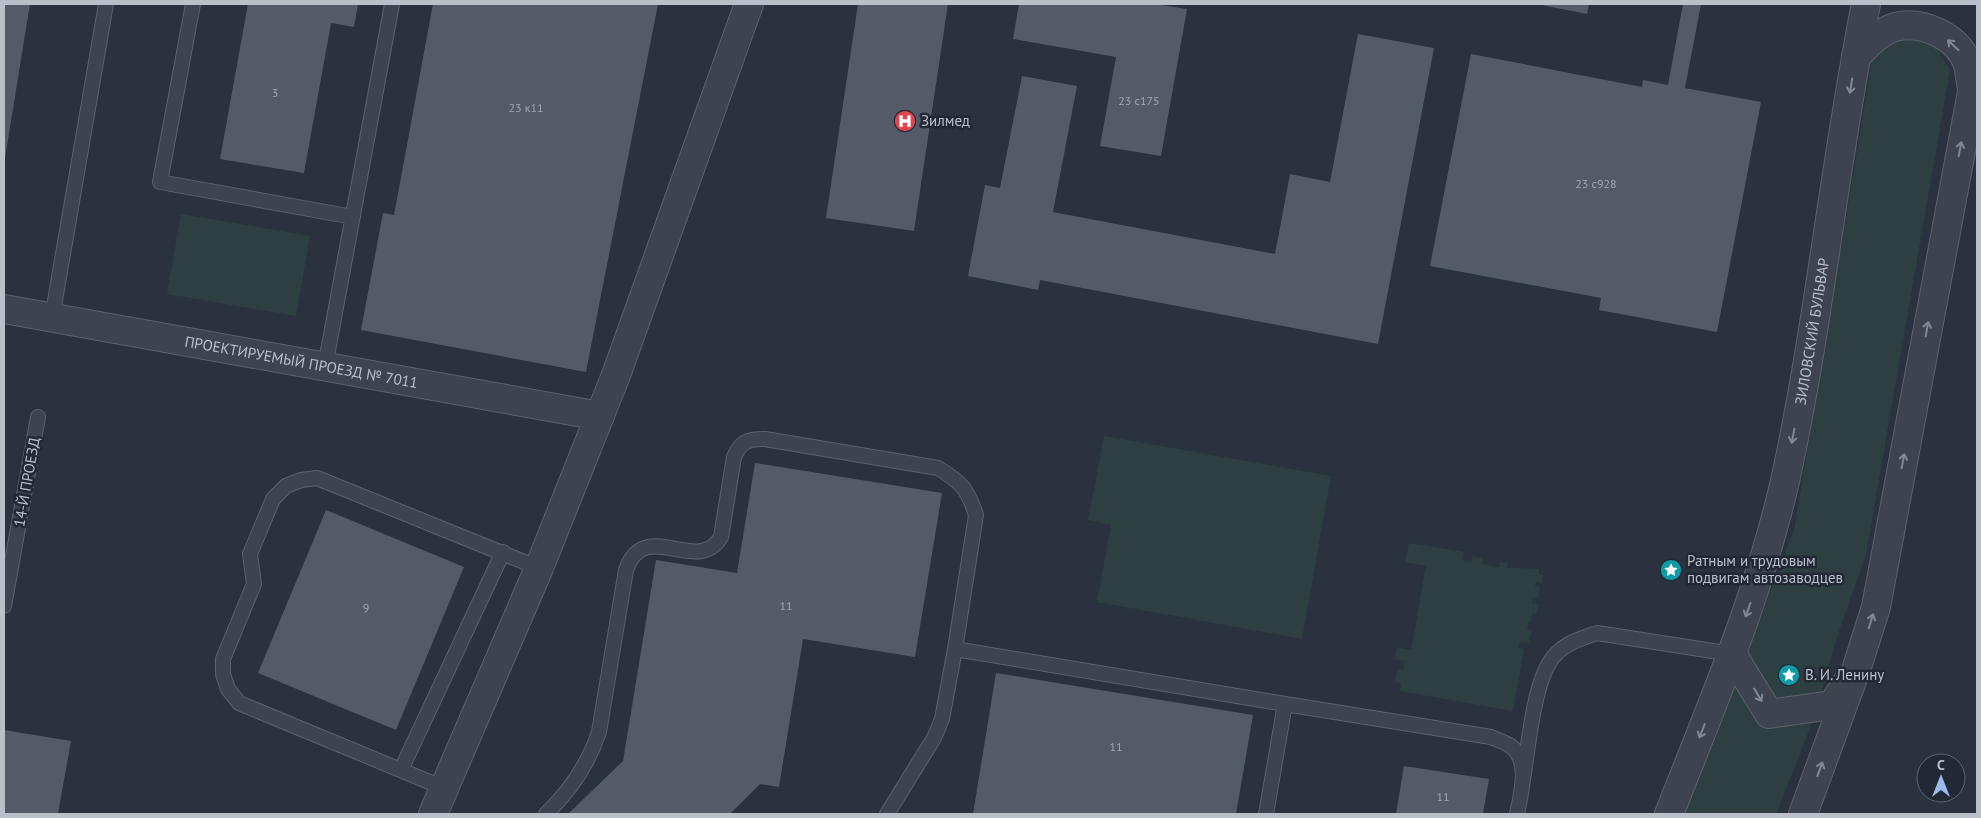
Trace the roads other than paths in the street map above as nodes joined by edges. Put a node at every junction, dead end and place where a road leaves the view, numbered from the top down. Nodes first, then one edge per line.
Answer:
1 (106, 4) edge
2 (193, 4) edge
3 (392, 4) edge
4 (749, 4) edge
5 (1866, 4) edge
6 (1856, 57) junction
7 (1974, 76) edge
8 (353, 217) junction
9 (4, 309) edge
10 (52, 318) junction
11 (325, 366) junction
12 (600, 416) junction
13 (38, 417) dead end
14 (502, 552) junction
15 (539, 568) junction
16 (4, 606) edge
17 (955, 649) junction
18 (1732, 654) junction
19 (1857, 668) junction
20 (1285, 704) junction
21 (401, 770) junction
22 (1522, 786) junction
23 (444, 788) junction
24 (433, 814) edge
25 (546, 814) edge
26 (886, 814) edge
27 (1266, 814) edge
28 (1517, 814) edge
29 (1670, 814) edge
30 (1803, 814) edge

1 - 10 lane
2 - 8 lane
3 - 8 lane
4 - 12 street
5 - 6 street, ЗИЛОВСКИЙ БУЛЬВАР
7 -> 6 street
6 -> 18 street, ЗИЛОВСКИЙ БУЛЬВАР
19 -> 7 street
8 - 11 lane
9 - 10 street, ПРОЕКТИРУЕМЫЙ ПРОЕЗД № 7011
10 - 11 street, ПРОЕКТИРУЕМЫЙ ПРОЕЗД № 7011
11 - 12 street, ПРОЕКТИРУЕМЫЙ ПРОЕЗД № 7011
12 - 15 street
13 - 16 lane, 14-Й ПРОЕЗД
14 - 15 lane
14 - 21 lane
14 - 21 lane
15 - 23 street
17 - 20 lane
17 - 25 lane
17 - 26 lane
18 -> 19 street
18 - 22 lane
18 -> 29 street, ЗИЛОВСКИЙ БУЛЬВАР
30 -> 19 street
20 - 22 lane
20 - 27 lane
21 - 23 lane
22 - 28 lane
23 - 24 street

